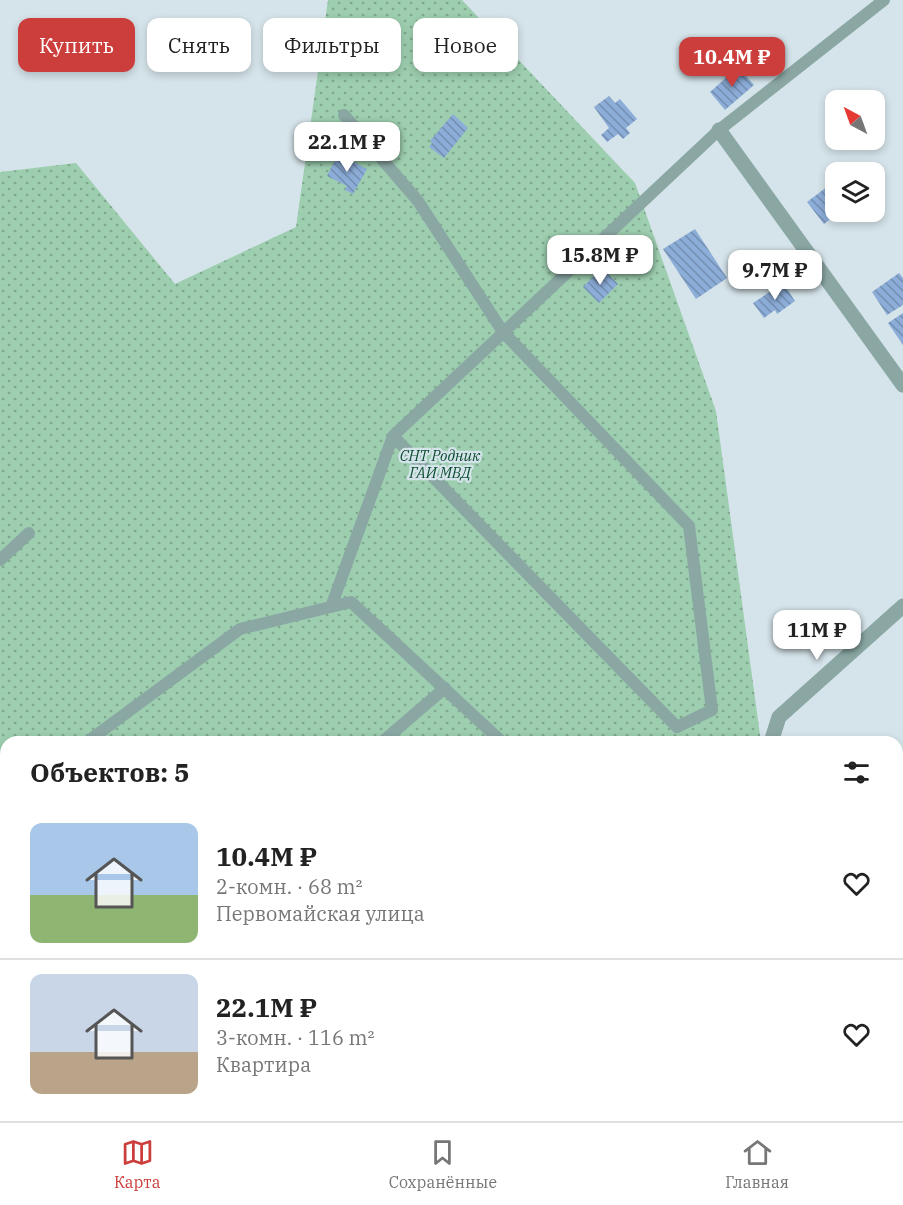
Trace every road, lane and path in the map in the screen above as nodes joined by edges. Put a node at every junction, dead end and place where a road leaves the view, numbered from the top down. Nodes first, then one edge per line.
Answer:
1 (884, 0) edge
2 (344, 115) dead end
3 (719, 130) junction
4 (503, 332) junction
5 (903, 385) edge
6 (393, 436) junction
7 (29, 533) dead end
8 (0, 560) edge
9 (903, 606) edge
10 (331, 607) junction
11 (445, 688) junction
12 (95, 736) edge
13 (389, 736) edge
14 (496, 736) edge
15 (773, 736) edge

1 - 3 lane
2 - 4 lane
3 - 4 lane
3 - 5 street
4 - 6 lane
4 - 6 lane
6 - 10 lane
7 - 8 lane
9 - 15 street
10 - 11 lane
10 - 12 lane
11 - 13 lane
11 - 14 lane

